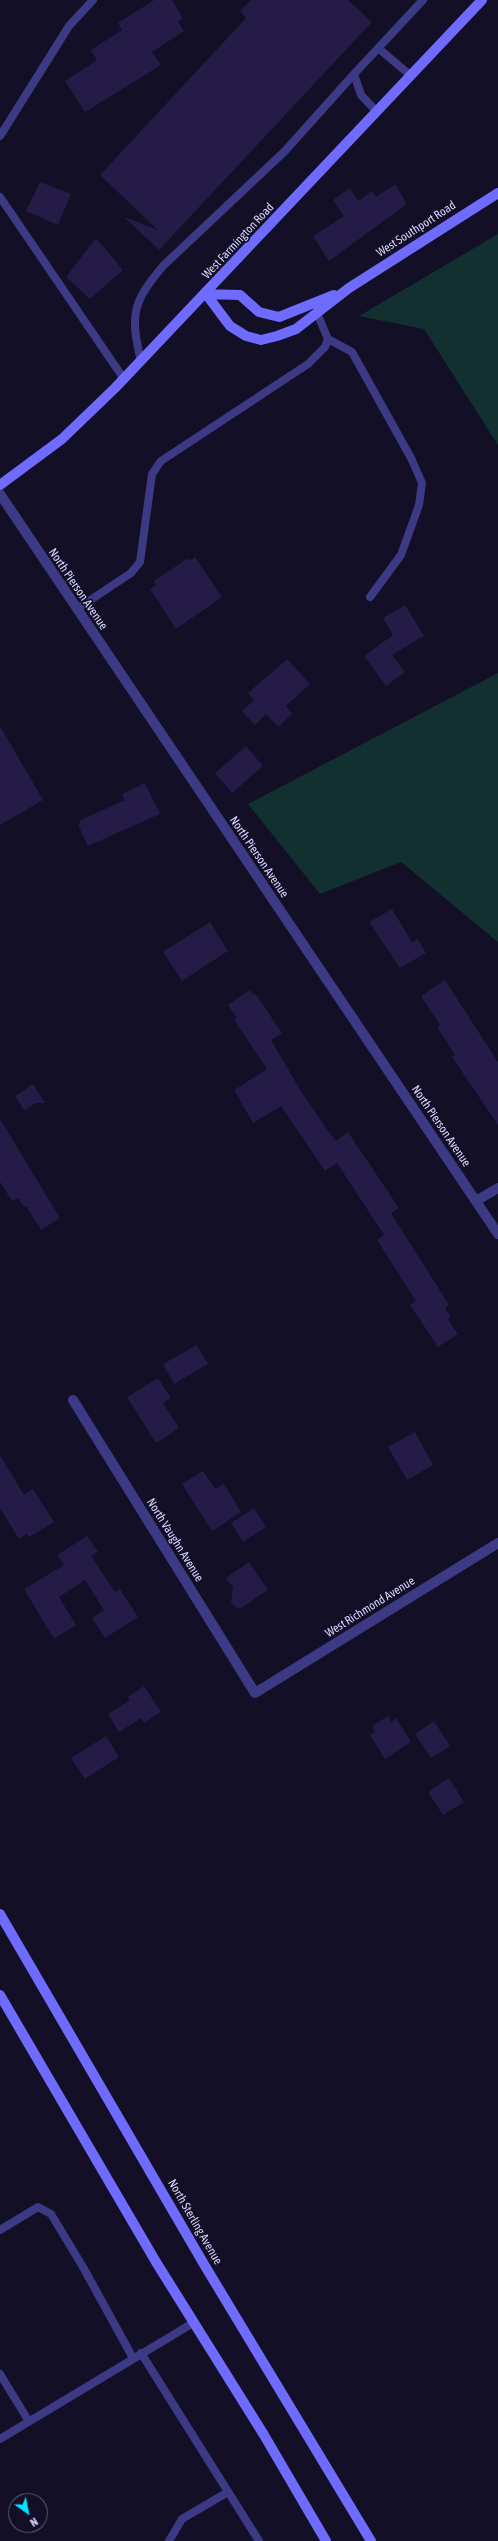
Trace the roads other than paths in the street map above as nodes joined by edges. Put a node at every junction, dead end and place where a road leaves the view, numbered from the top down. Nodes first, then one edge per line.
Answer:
1 (93, 0) edge
2 (423, 0) edge
3 (482, 0) edge
4 (378, 48) junction
5 (354, 74) junction
6 (410, 75) junction
7 (376, 111) junction
8 (0, 136) edge
9 (498, 193) edge
10 (1, 202) edge
11 (349, 288) junction
12 (206, 294) junction
13 (317, 313) junction
14 (328, 339) junction
15 (141, 361) junction
16 (124, 379) junction
17 (0, 485) edge
18 (0, 494) edge
19 (370, 597) dead end
20 (76, 609) junction
21 (498, 1188) edge
22 (476, 1201) junction
23 (498, 1234) edge
24 (73, 1400) dead end
25 (498, 1543) edge
26 (255, 1693) joint
27 (0, 1914) edge
28 (0, 1995) edge
29 (0, 2230) edge
30 (193, 2322) junction
31 (141, 2353) junction
32 (133, 2358) junction
33 (0, 2374) edge
34 (28, 2420) junction
35 (0, 2439) edge
36 (228, 2492) junction
37 (170, 2541) edge
38 (259, 2541) edge
39 (326, 2541) edge
40 (371, 2541) edge

1 - 8 lane
2 - 4 lane
3 - 6 main road, West Farmington Road
4 - 5 lane
4 - 6 lane
5 - 7 lane
5 - 15 lane
6 - 7 main road, West Farmington Road
7 - 12 main road, West Farmington Road
9 - 11 main road, West Southport Road
10 - 16 lane
11 - 12 main road, West Southport Road
11 - 13 main road, West Southport Road
12 - 13 main road, West Southport Road
12 - 15 main road, West Farmington Road
13 - 14 lane
14 - 19 lane
14 - 20 lane
15 - 16 main road, West Farmington Road
16 - 17 main road, West Farmington Road
18 - 20 street, North Pierson Avenue
20 - 22 street, North Pierson Avenue
21 - 22 street
22 - 23 street, North Pierson Avenue
24 - 26 street, North Vaughn Avenue
25 - 26 street, West Richmond Avenue
27 - 40 main road, North Sterling Avenue
28 - 30 main road
29 - 32 lane
30 - 31 lane
30 - 39 main road
31 - 32 lane
31 - 36 lane
32 - 34 lane
33 - 34 lane
34 - 35 lane
36 - 37 lane
36 - 38 lane

